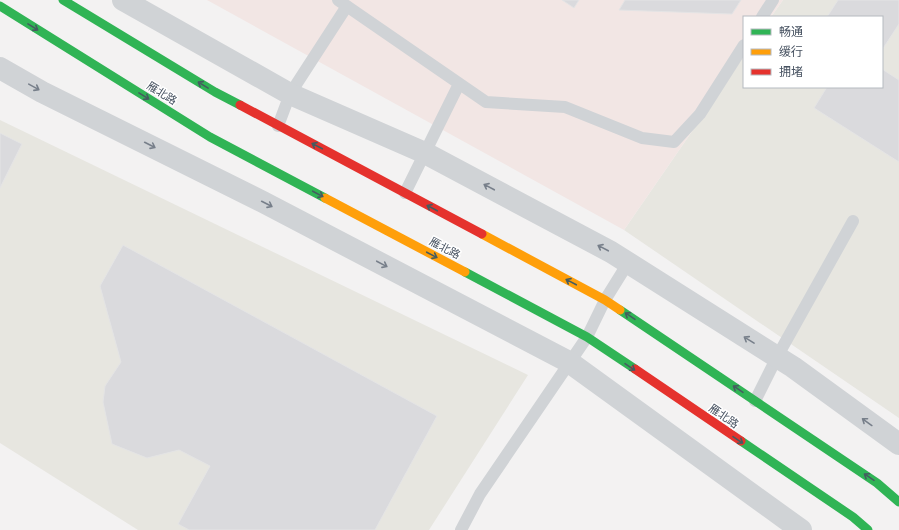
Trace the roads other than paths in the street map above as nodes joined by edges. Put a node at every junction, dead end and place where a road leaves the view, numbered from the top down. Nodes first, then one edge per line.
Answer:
1 (64, 0) edge
2 (123, 0) edge
3 (772, 0) edge
4 (342, 3) edge
5 (0, 6) edge
6 (763, 16) edge
7 (743, 47) edge
8 (0, 68) edge
9 (459, 84) junction
10 (290, 94) junction
11 (278, 126) junction
12 (425, 153) junction
13 (405, 193) junction
14 (853, 221) dead end
15 (628, 263) junction
16 (605, 300) junction
17 (587, 337) junction
18 (778, 357) junction
19 (569, 362) junction
20 (755, 401) junction
21 (899, 444) edge
22 (899, 502) edge
23 (461, 530) edge
24 (801, 530) edge
25 (868, 530) edge

11 -> 1 main road
2 - 10 street
3 - 6 lane
4 - 9 lane
4 - 10 lane
5 -> 17 main road, 雁北路
7 - 9 lane
8 -> 19 street
9 - 12 lane
10 - 11 lane
10 - 12 street
13 -> 11 main road
12 - 13 lane
15 -> 12 street
16 -> 13 main road
14 - 18 lane
15 - 16 lane
18 -> 15 street
16 - 17 lane
20 -> 16 main road
17 - 19 lane
17 -> 25 main road, 雁北路
18 - 20 lane
21 -> 18 street
19 - 23 lane
19 - 24 street
22 -> 20 main road

